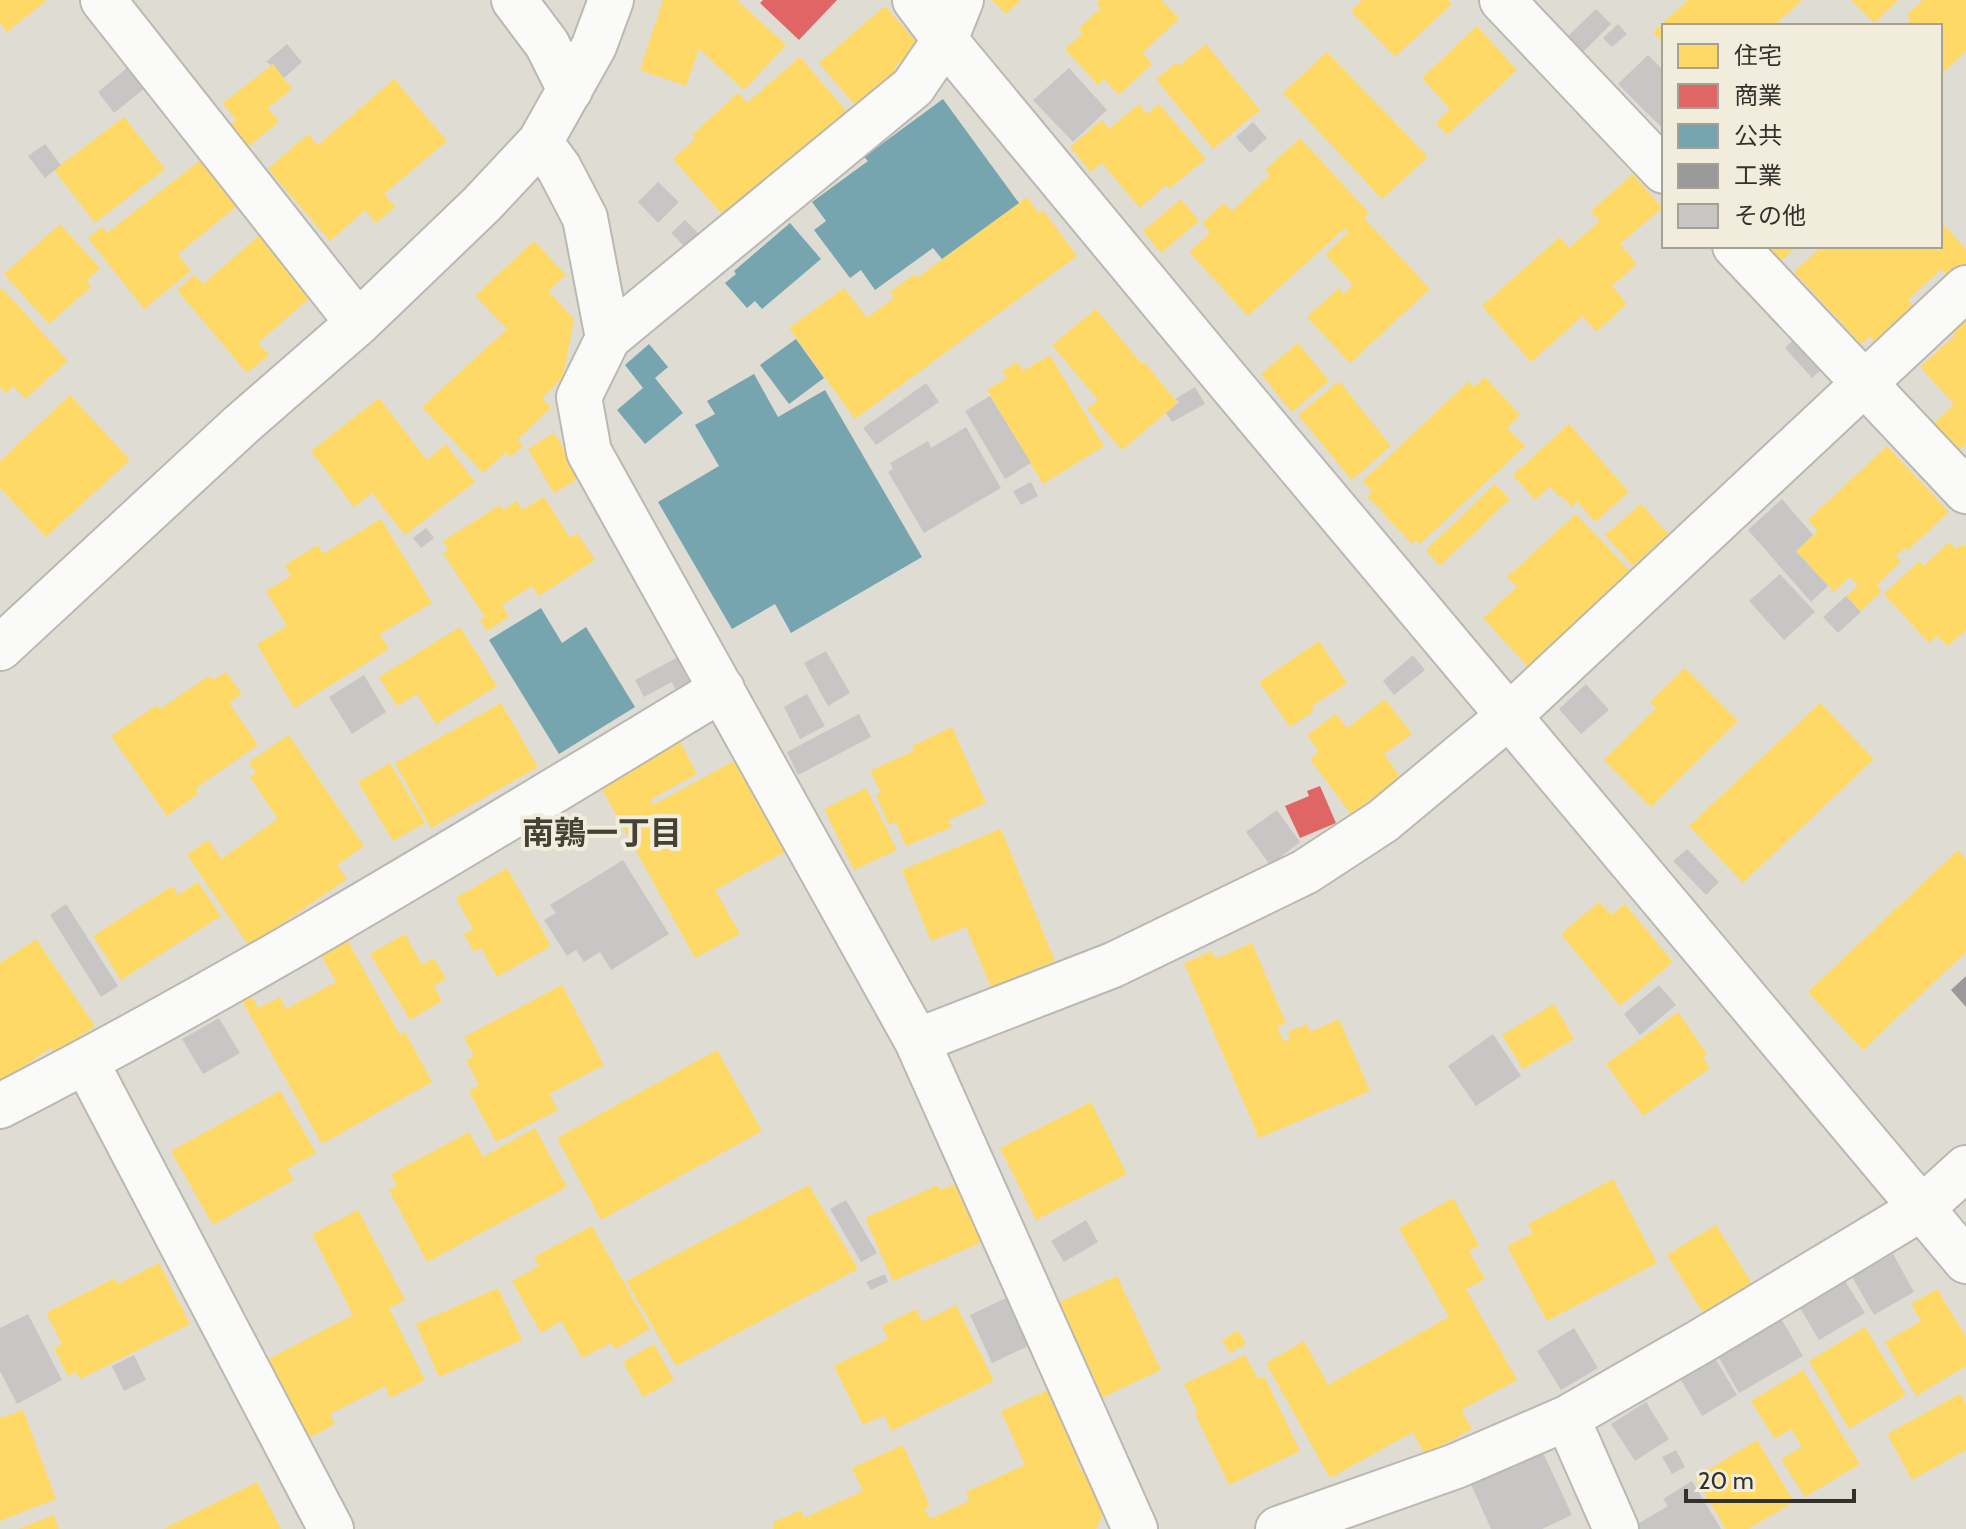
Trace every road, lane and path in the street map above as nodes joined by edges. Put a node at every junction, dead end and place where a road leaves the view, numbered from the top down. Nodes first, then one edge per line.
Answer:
1 (103, 0) edge
2 (514, 0) edge
3 (611, 0) edge
4 (915, 0) edge
5 (961, 0) edge
6 (1502, 0) edge
7 (945, 40) junction
8 (570, 90) junction
9 (540, 142) junction
10 (1662, 169) edge
11 (1737, 248) edge
12 (1966, 288) edge
13 (358, 323) junction
14 (608, 338) junction
15 (1864, 383) junction
16 (1966, 491) edge
17 (0, 648) edge
18 (722, 689) junction
19 (1509, 716) junction
20 (917, 1041) junction
21 (86, 1062) junction
22 (0, 1106) edge
23 (1966, 1168) edge
24 (1922, 1208) junction
25 (1966, 1261) edge
26 (1567, 1418) junction
27 (331, 1529) edge
28 (1135, 1529) edge
29 (1278, 1529) edge
30 (1616, 1529) edge

1 - 13 street
2 - 8 street
3 - 8 street
4 - 7 street
5 - 7 street
6 - 10 street
7 - 14 street
7 - 19 street
8 - 9 street
9 - 13 street
9 - 14 street
11 - 15 street
12 - 15 street
13 - 17 street
14 - 18 street
15 - 16 street
15 - 19 street
18 - 20 street
18 - 21 street
19 - 20 street
19 - 24 street
20 - 28 street
21 - 22 street
21 - 27 street
23 - 24 street
24 - 25 street
24 - 26 street
26 - 29 street
26 - 30 street

